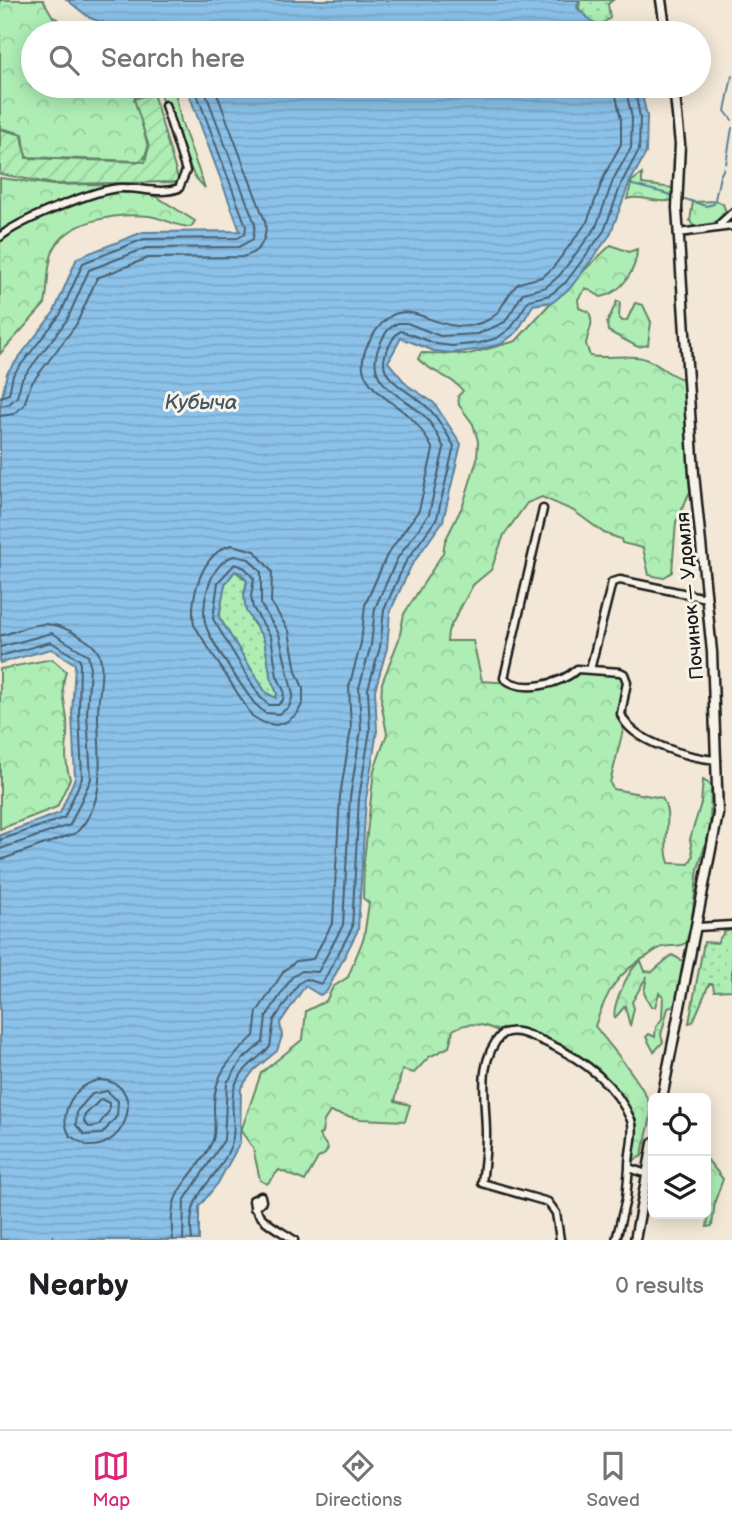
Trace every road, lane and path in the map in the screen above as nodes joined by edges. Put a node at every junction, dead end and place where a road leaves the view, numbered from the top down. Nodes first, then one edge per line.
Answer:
1 (661, 0) edge
2 (664, 21) edge
3 (676, 98) edge
4 (165, 105) dead end
5 (732, 213) edge
6 (718, 226) junction
7 (732, 226) edge
8 (679, 233) junction
9 (0, 237) edge
10 (544, 509) dead end
11 (706, 598) junction
12 (590, 670) junction
13 (717, 760) junction
14 (732, 925) edge
15 (697, 927) junction
16 (663, 1093) edge
17 (629, 1168) junction
18 (648, 1174) joint
19 (254, 1208) dead end
20 (294, 1240) edge
21 (560, 1240) edge
22 (615, 1240) edge
23 (635, 1240) edge

1 - 2 main road
3 - 8 main road, Починок — Удомля
4 - 9 street
5 - 6 street
6 - 7 street
6 - 8 street
8 - 11 main road, Починок — Удомля
10 - 12 street
11 - 12 street
11 - 13 main road, Починок — Удомля
12 - 13 street
13 - 15 main road, Починок — Удомля
14 - 15 street
15 - 16 main road, Починок — Удомля
17 - 18 street
17 - 21 street
17 - 22 street
18 - 23 main road
19 - 20 street

